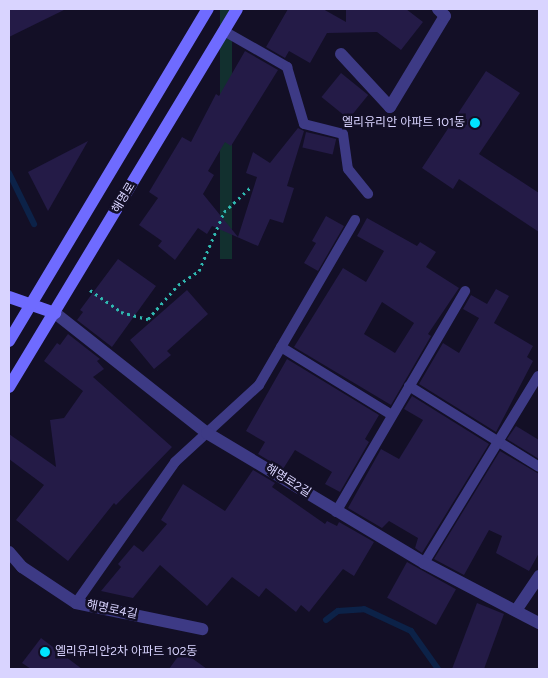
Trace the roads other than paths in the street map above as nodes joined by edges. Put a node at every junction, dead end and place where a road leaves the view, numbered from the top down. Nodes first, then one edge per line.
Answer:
1 (208, 9) edge
2 (237, 9) edge
3 (438, 9) edge
4 (224, 32) junction
5 (341, 54) dead end
6 (368, 194) dead end
7 (355, 220) dead end
8 (465, 291) dead end
9 (9, 297) edge
10 (32, 305) junction
11 (55, 313) junction
12 (9, 341) edge
13 (281, 347) junction
14 (538, 376) dead end
15 (9, 386) edge
16 (409, 386) junction
17 (392, 415) junction
18 (207, 433) junction
19 (498, 442) junction
20 (539, 467) edge
21 (336, 512) junction
22 (9, 552) edge
23 (424, 562) junction
24 (539, 576) edge
25 (76, 603) junction
26 (517, 609) junction
27 (539, 624) edge
28 (202, 630) dead end

1 - 10 street, 해명로
2 - 4 street, 해명로
3 - 5 street
4 - 6 lane
4 - 11 street, 해명로
7 - 13 lane
8 - 16 lane
9 - 10 street
10 - 11 street
10 - 12 street, 해명로
11 - 15 street, 해명로
11 - 18 street, 해명로2길
13 - 17 lane
13 - 18 lane
14 - 19 lane
16 - 17 lane
16 - 19 lane
17 - 21 lane
18 - 21 street, 해명로2길
18 - 25 lane
19 - 20 lane
19 - 23 lane
21 - 23 street, 해명로2길
22 - 25 street, 해명로4길
23 - 26 street, 해명로2길
24 - 26 street
25 - 28 street, 해명로4길
26 - 27 street, 해명로2길

